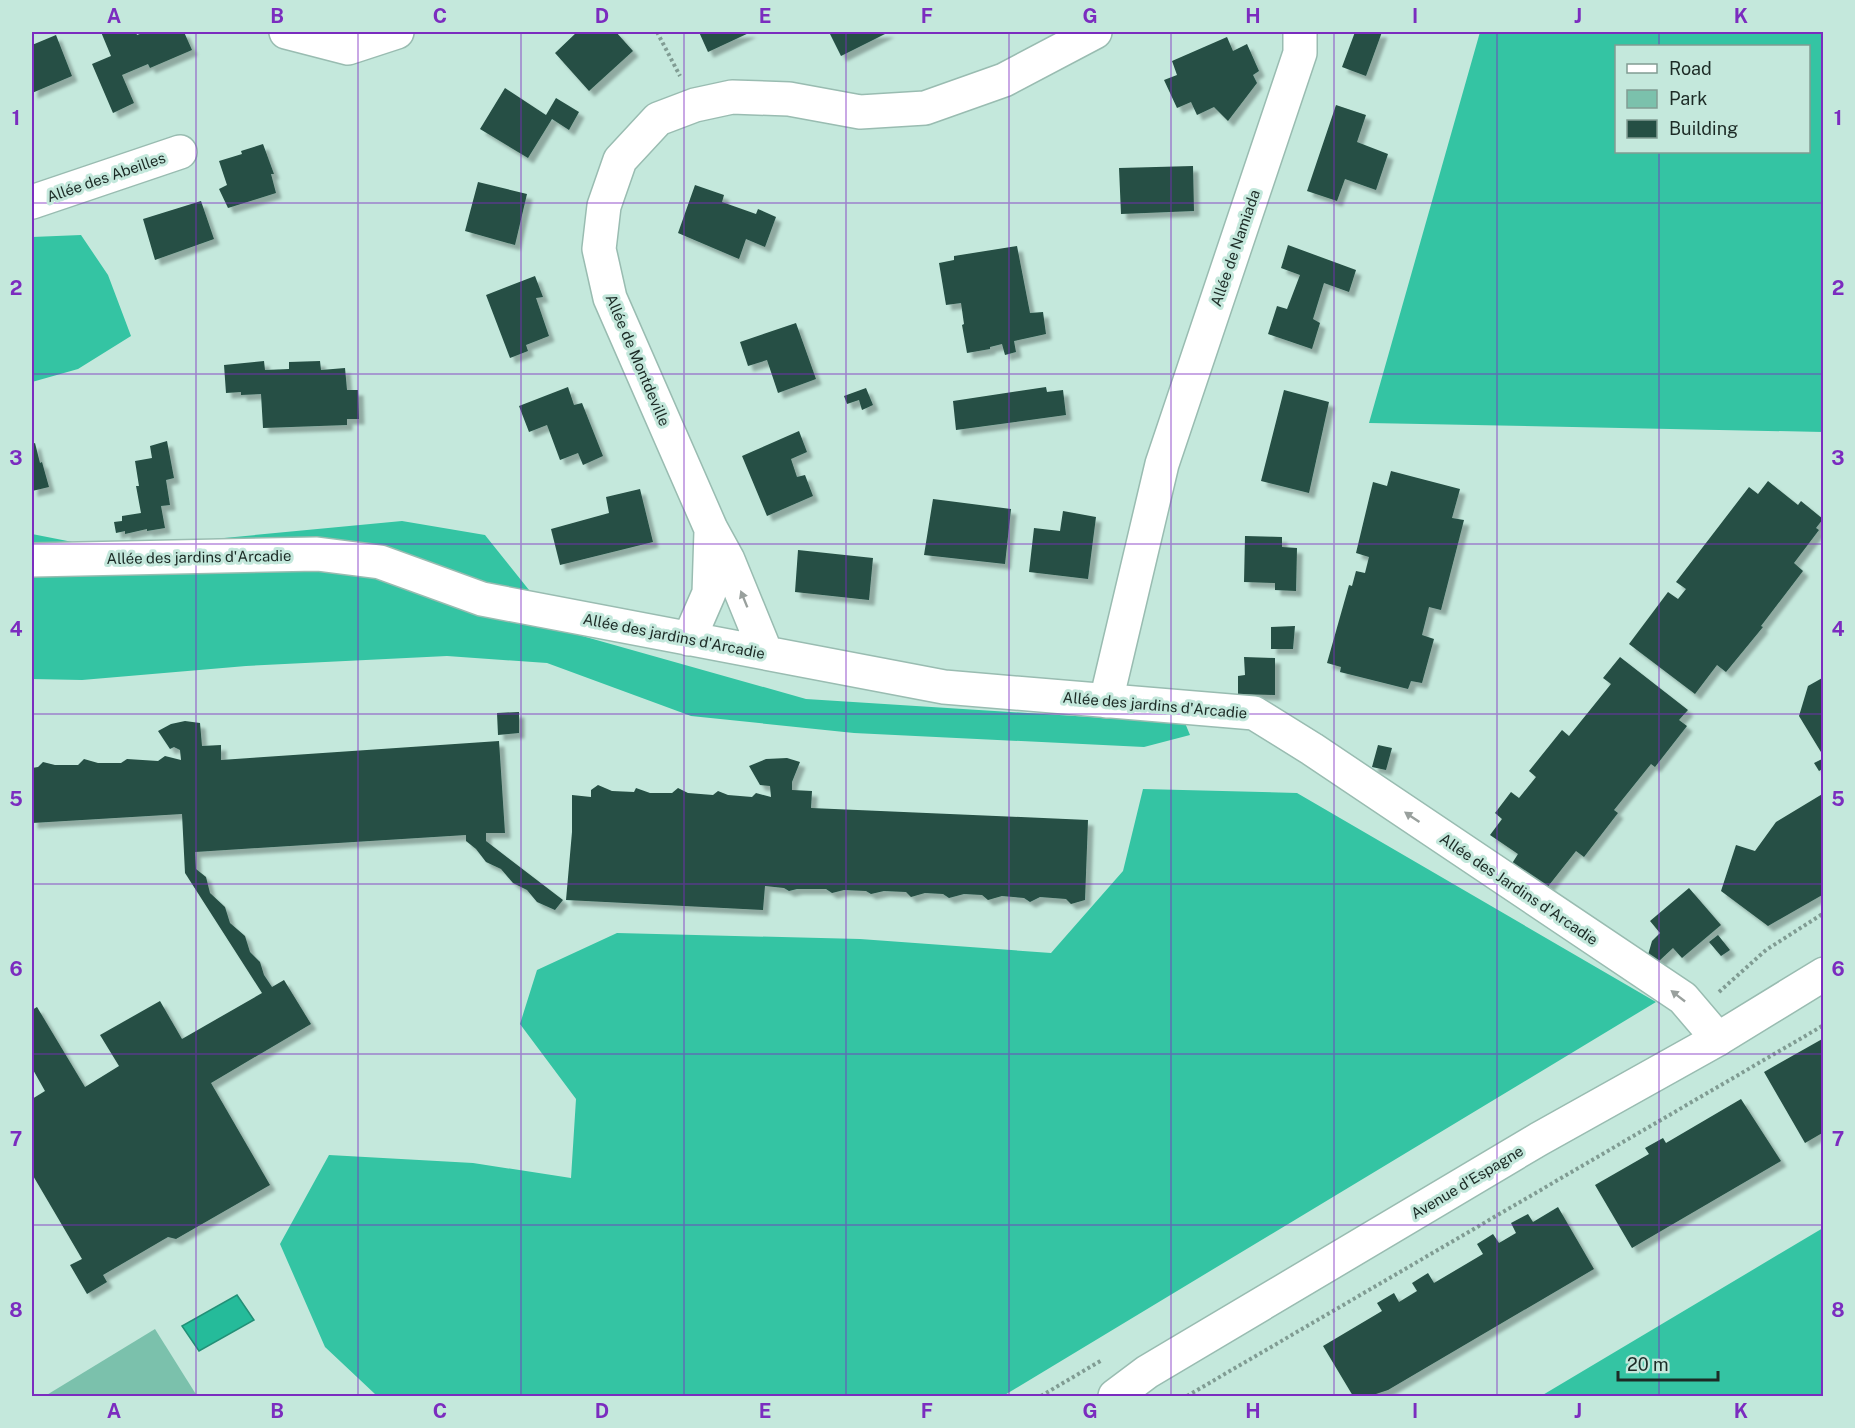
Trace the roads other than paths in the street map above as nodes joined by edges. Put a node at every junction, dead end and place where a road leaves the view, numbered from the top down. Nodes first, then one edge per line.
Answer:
1 (286, 32) edge
2 (397, 32) edge
3 (1095, 32) edge
4 (1300, 32) edge
5 (180, 152) dead end
6 (32, 202) edge
7 (711, 529) junction
8 (32, 560) edge
9 (689, 639) junction
10 (766, 653) junction
11 (1106, 701) junction
12 (1312, 749) joint
13 (1824, 974) edge
14 (1718, 1039) junction
15 (1115, 1396) edge

1 - 2 street
3 - 7 street, Allée de Montdeville
4 - 11 street, Allée de Namiada
5 - 6 street, Allée des Abeilles
7 - 9 street, Allée de Montdeville
10 -> 7 street, Allée de Montdeville
8 - 9 street, Allée des jardins d'Arcadie
9 - 10 street, Allée des jardins d'Arcadie
10 - 11 street, Allée des jardins d'Arcadie
11 - 12 street, Allée des jardins d'Arcadie
14 -> 12 street, Allée des Jardins d'Arcadie
13 - 14 street, Avenue d'Espagne
14 - 15 street, Avenue d'Espagne

